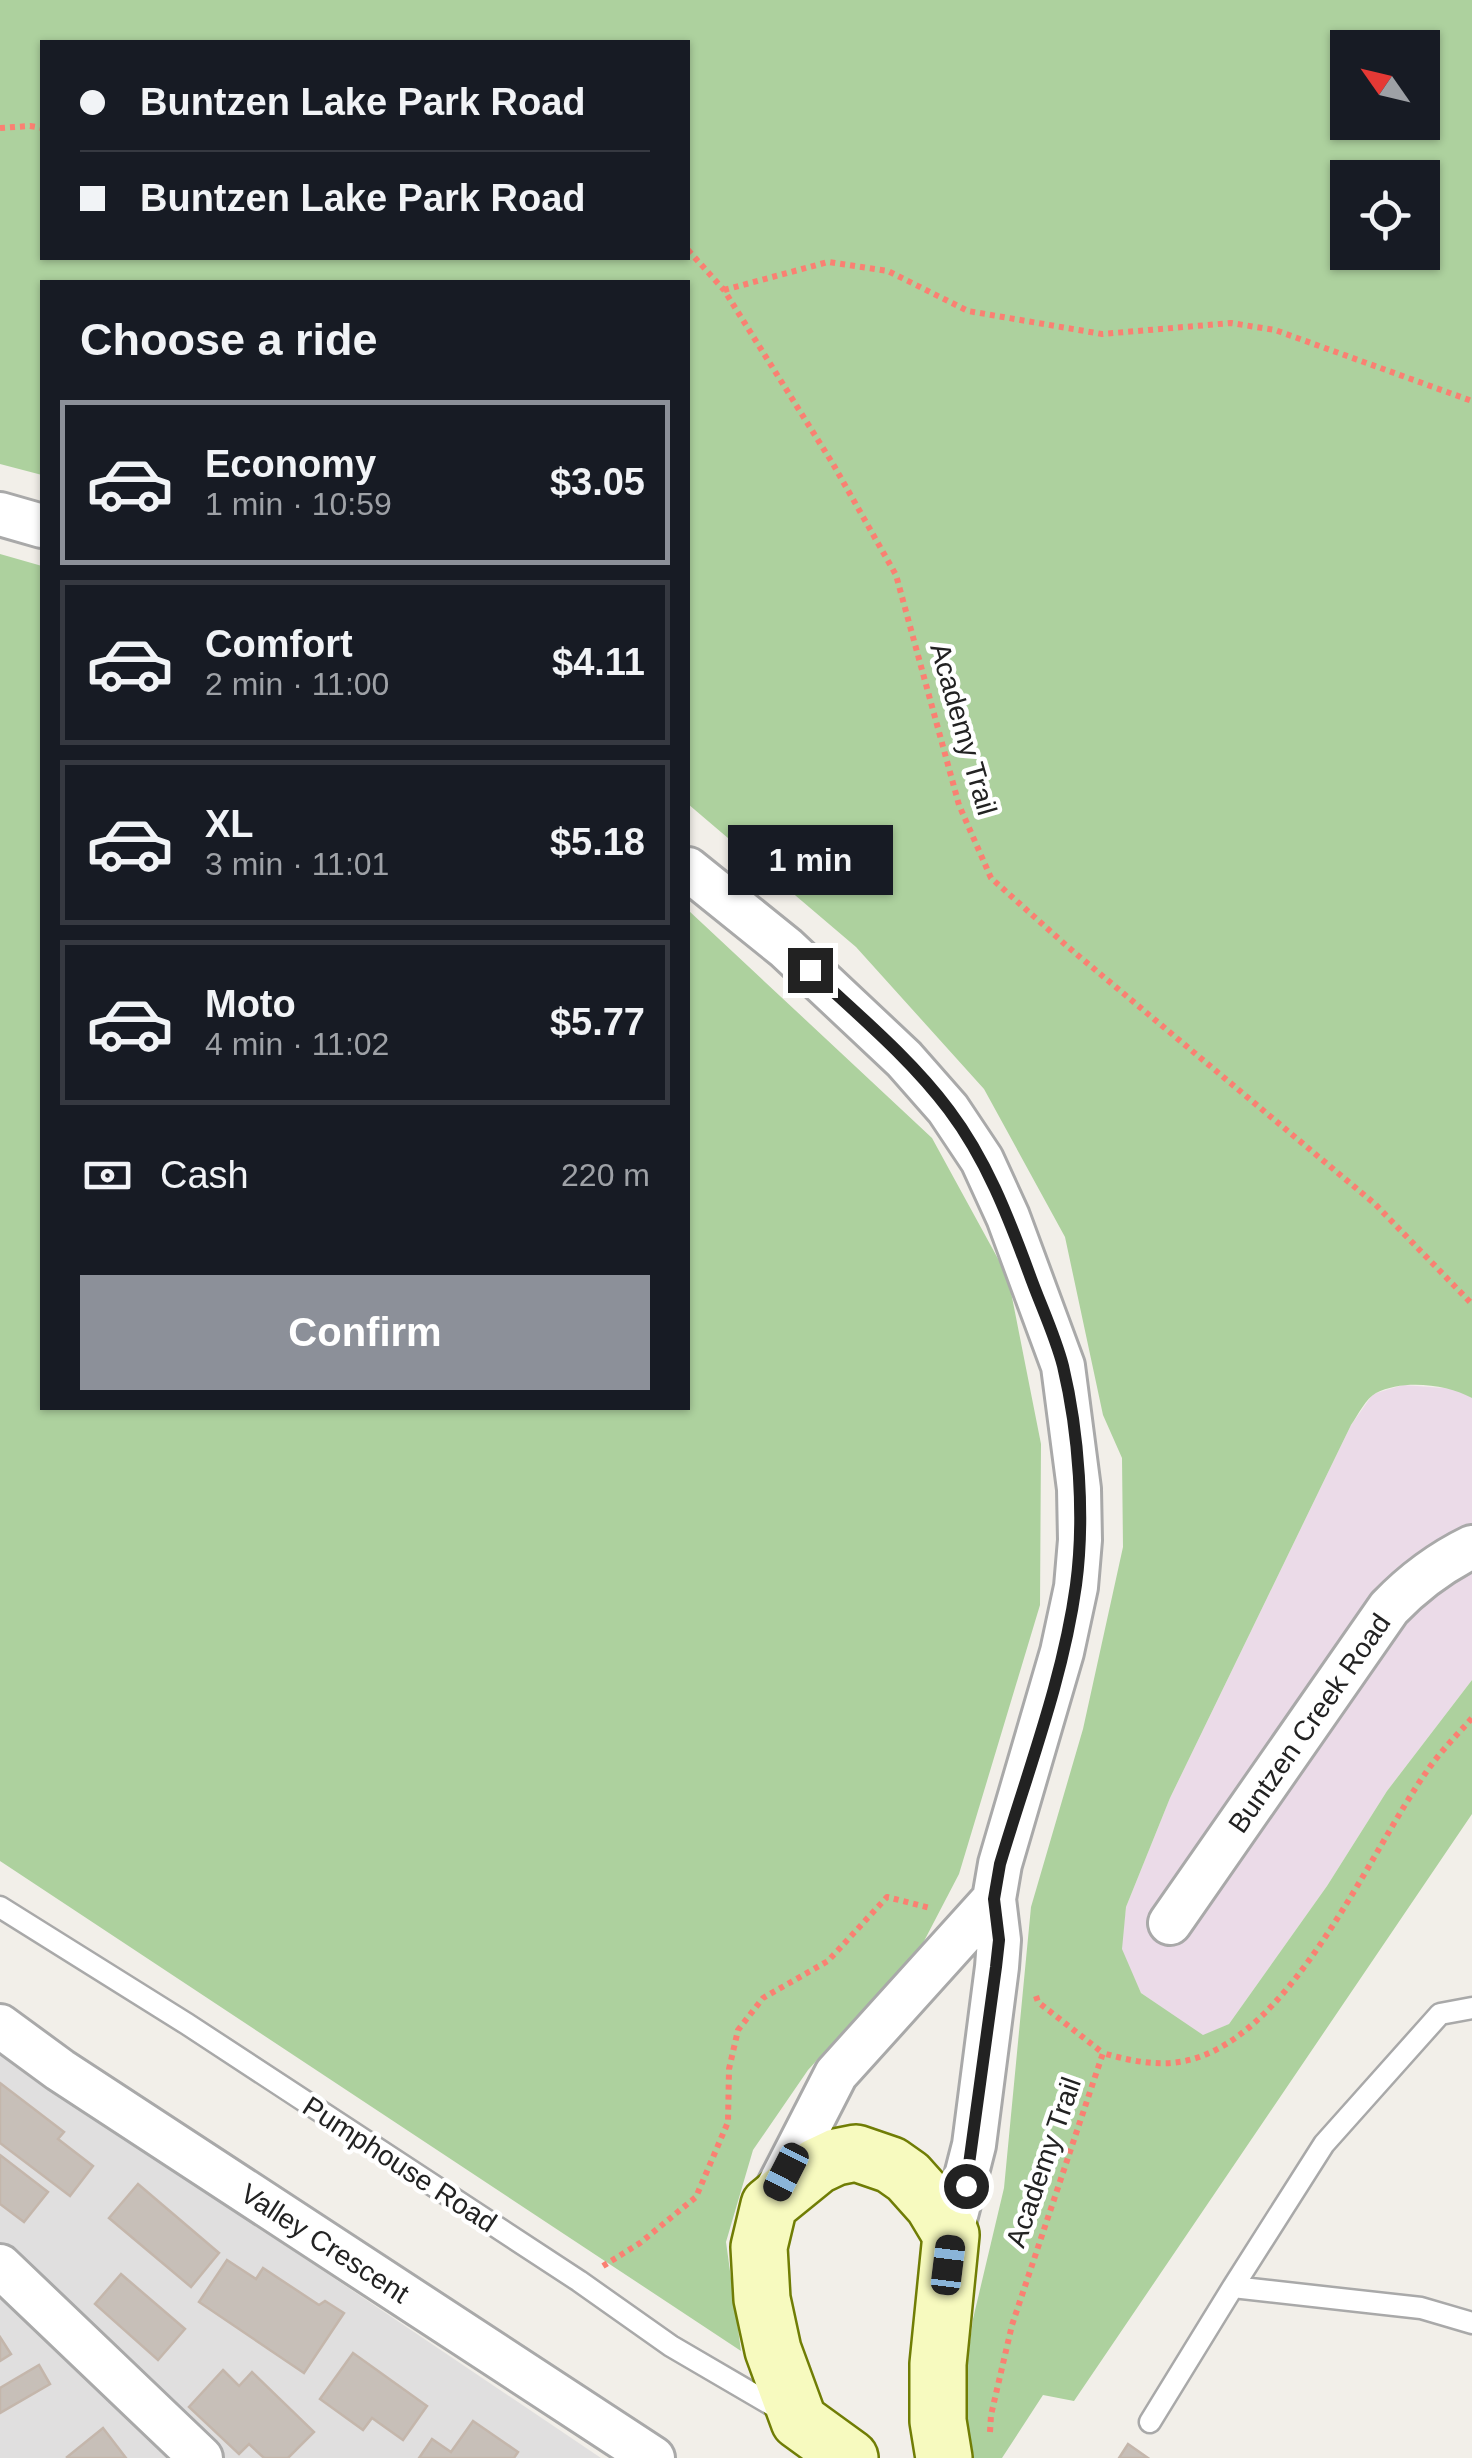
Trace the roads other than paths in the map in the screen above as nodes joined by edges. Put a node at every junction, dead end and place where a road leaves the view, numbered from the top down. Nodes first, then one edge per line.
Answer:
1 (0, 514) edge
2 (40, 525) edge
3 (690, 871) edge
4 (1472, 1547) edge
5 (994, 1899) junction
6 (0, 1906) edge
7 (1170, 1923) dead end
8 (1472, 2008) edge
9 (0, 2026) edge
10 (769, 2205) junction
11 (951, 2236) junction
12 (0, 2266) edge
13 (1233, 2287) junction
14 (1472, 2324) edge
15 (799, 2421) junction
16 (1150, 2422) dead end
17 (967, 2450) edge
18 (201, 2458) edge
19 (652, 2458) edge
20 (850, 2458) edge

1 - 2 street
3 - 5 street
4 - 7 street, Buntzen Creek Road
5 - 10 street
5 - 11 street
6 - 15 lane, Pumphouse Road
8 - 13 lane
9 - 19 street, Valley Crescent
10 - 11 street
10 - 15 street
11 - 17 street
12 - 18 street
13 - 14 lane
13 - 16 lane
15 - 20 street

